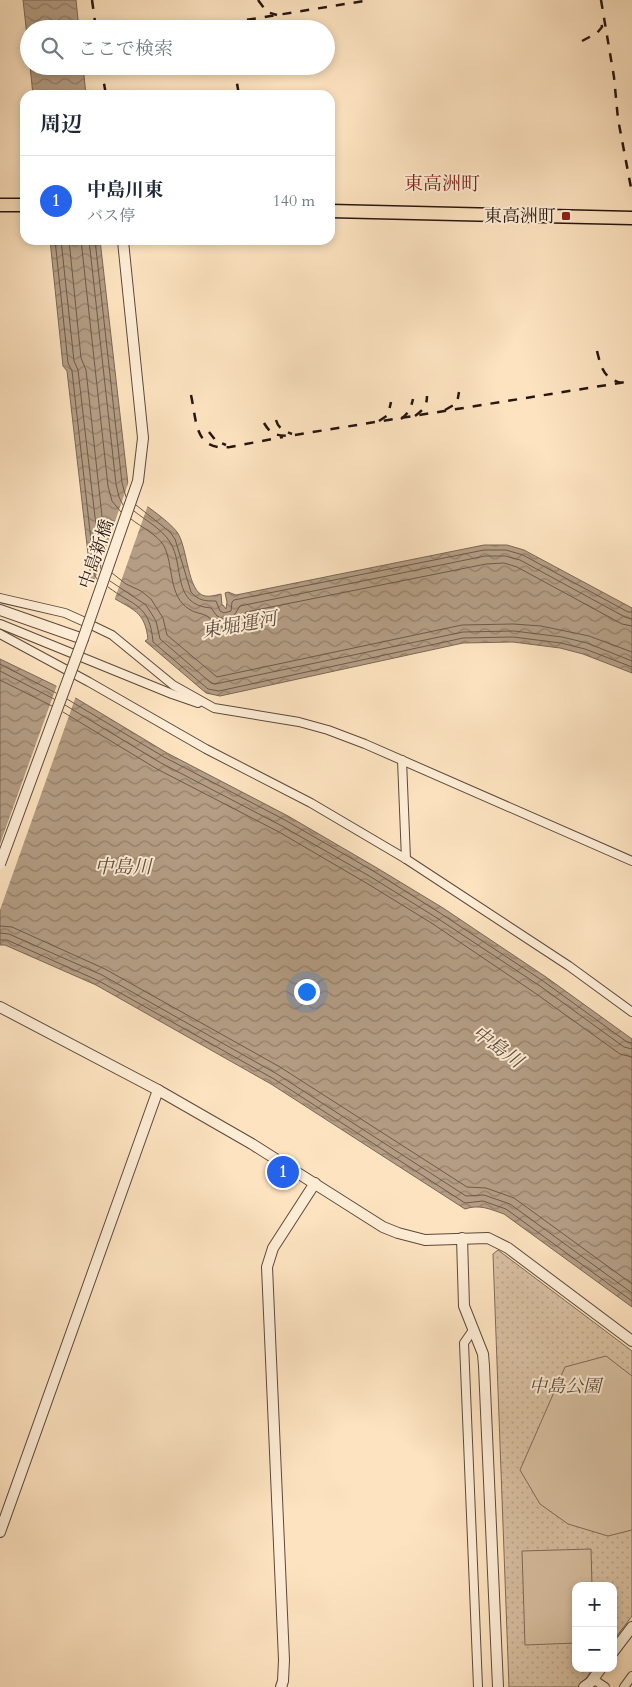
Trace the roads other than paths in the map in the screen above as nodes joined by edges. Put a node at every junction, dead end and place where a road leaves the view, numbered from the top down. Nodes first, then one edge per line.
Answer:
1 (0, 205) edge
2 (20, 205) edge
3 (335, 211) edge
4 (632, 218) edge
5 (124, 245) edge
6 (0, 598) edge
7 (0, 610) edge
8 (0, 624) edge
9 (0, 634) edge
10 (83, 639) junction
11 (214, 708) junction
12 (402, 760) junction
13 (406, 858) junction
14 (632, 861) edge
15 (0, 864) edge
16 (0, 1008) edge
17 (632, 1012) edge
18 (158, 1090) junction
19 (315, 1183) junction
20 (462, 1238) junction
21 (474, 1330) junction
22 (632, 1341) edge
23 (0, 1532) edge
24 (632, 1627) edge
25 (617, 1647) edge
26 (598, 1672) edge
27 (632, 1676) edge
28 (593, 1679) junction
29 (281, 1687) edge
30 (478, 1687) edge
31 (498, 1687) edge
32 (584, 1687) edge
33 (605, 1687) edge
34 (624, 1687) edge

1 - 2 main road
3 - 4 main road
5 - 10 street, 中島新橋, bridge
6 - 11 street
7 - 10 street
8 - 11 street
9 - 13 street
10 - 15 street, 中島新橋, bridge
11 - 12 street
12 - 13 street
12 - 14 street
13 - 17 street
16 - 18 street
18 - 19 street
18 - 23 street
19 - 20 street
19 - 29 street
20 - 21 street
20 - 22 street
21 - 30 street
21 - 31 street
24 - 25 street
26 - 28 street
27 - 34 street
28 - 32 street
28 - 33 street

